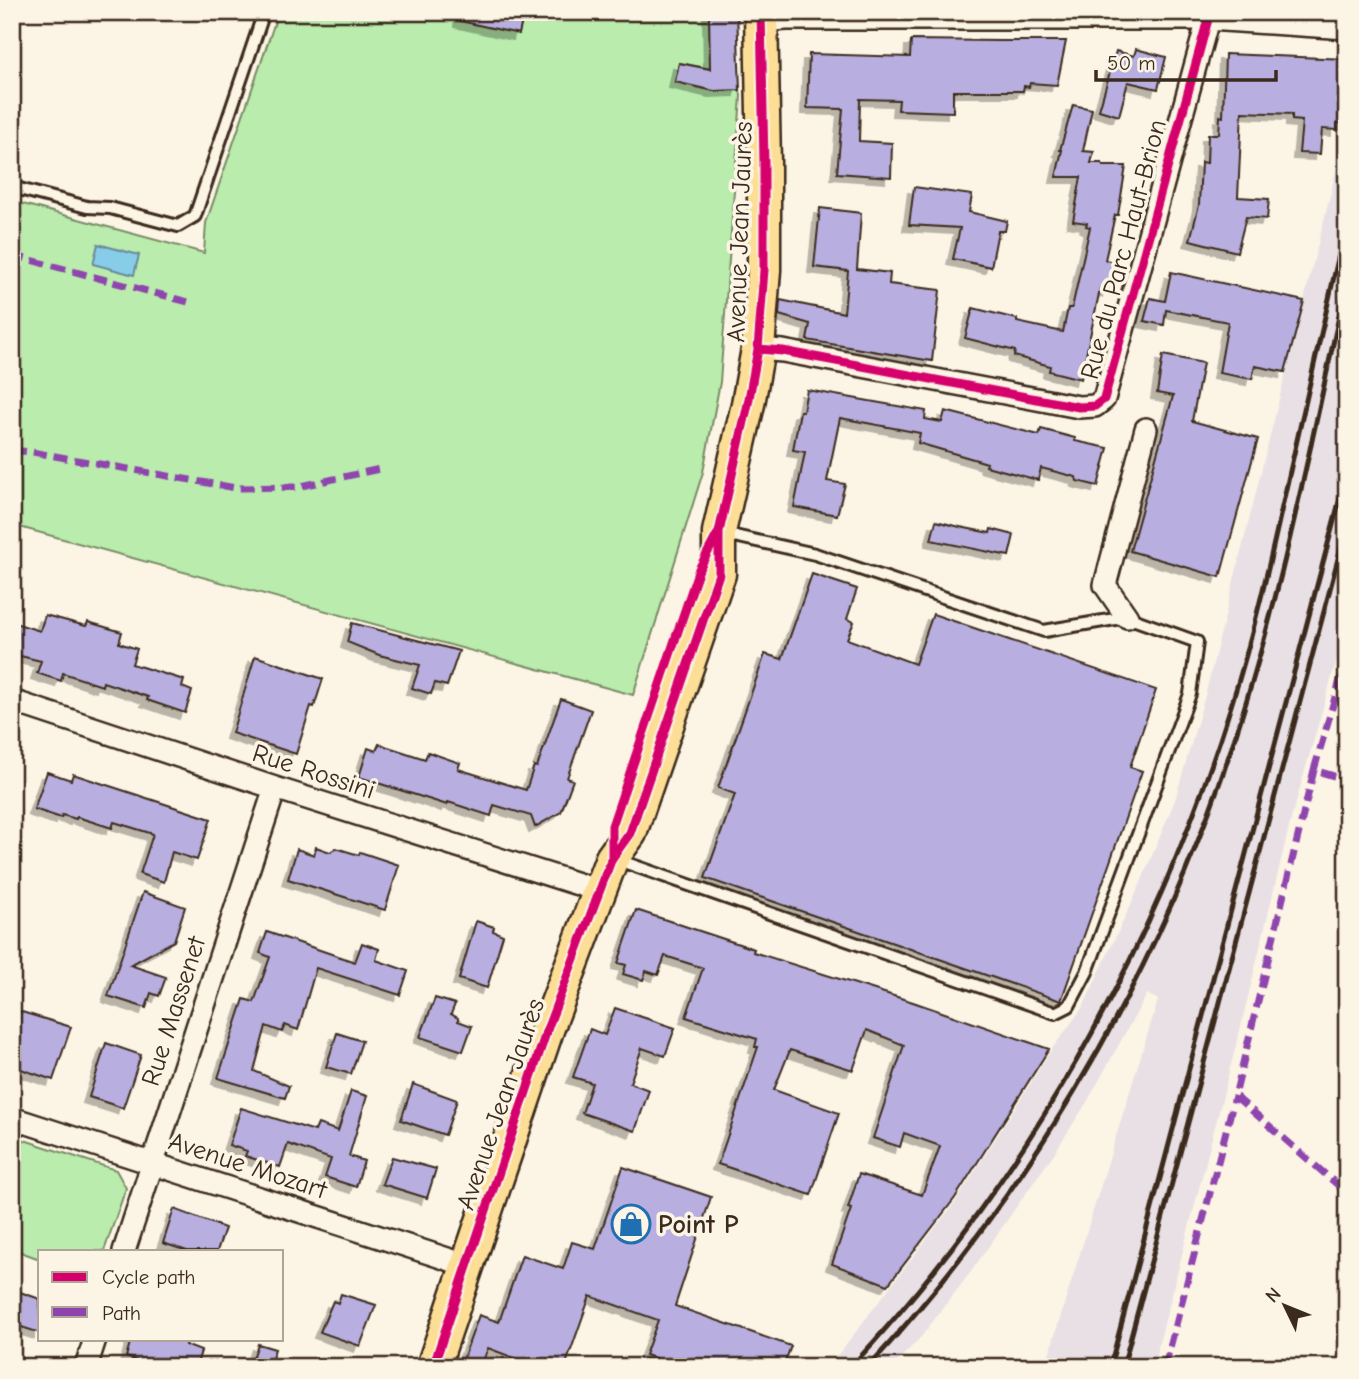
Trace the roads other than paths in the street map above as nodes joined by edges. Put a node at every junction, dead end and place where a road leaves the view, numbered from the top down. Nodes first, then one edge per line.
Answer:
1 (264, 12) edge
2 (1209, 16) edge
3 (761, 17) edge
4 (1347, 28) edge
5 (12, 187) edge
6 (758, 349) junction
7 (1146, 429) dead end
8 (719, 532) junction
9 (1127, 617) junction
10 (12, 701) edge
11 (275, 788) junction
12 (612, 858) junction
13 (600, 891) junction
14 (12, 1118) edge
15 (153, 1164) junction
16 (124, 1250) edge
17 (466, 1265) junction
18 (95, 1340) edge
19 (86, 1367) edge
20 (433, 1367) edge

1 - 5 lane
2 - 3 street
2 - 4 street
2 - 6 street, Rue du Parc Haut-Brion
3 - 6 main road, Avenue Jean Jaurès
6 - 8 main road, Avenue Jean Jaurès
7 - 9 street
8 - 9 lane
8 - 12 main road, Avenue Jean Jaurès
9 - 12 lane
10 - 11 street, Rue Rossini
11 - 13 street, Rue Rossini
11 - 15 street, Rue Massenet
12 - 13 main road, Avenue Jean Jaurès
13 - 17 main road, Avenue Jean Jaurès
14 - 15 street, Avenue Mozart
15 - 16 street, Rue Massenet
15 - 17 street, Avenue Mozart
17 - 20 main road, Avenue Jean Jaurès
18 - 19 street

